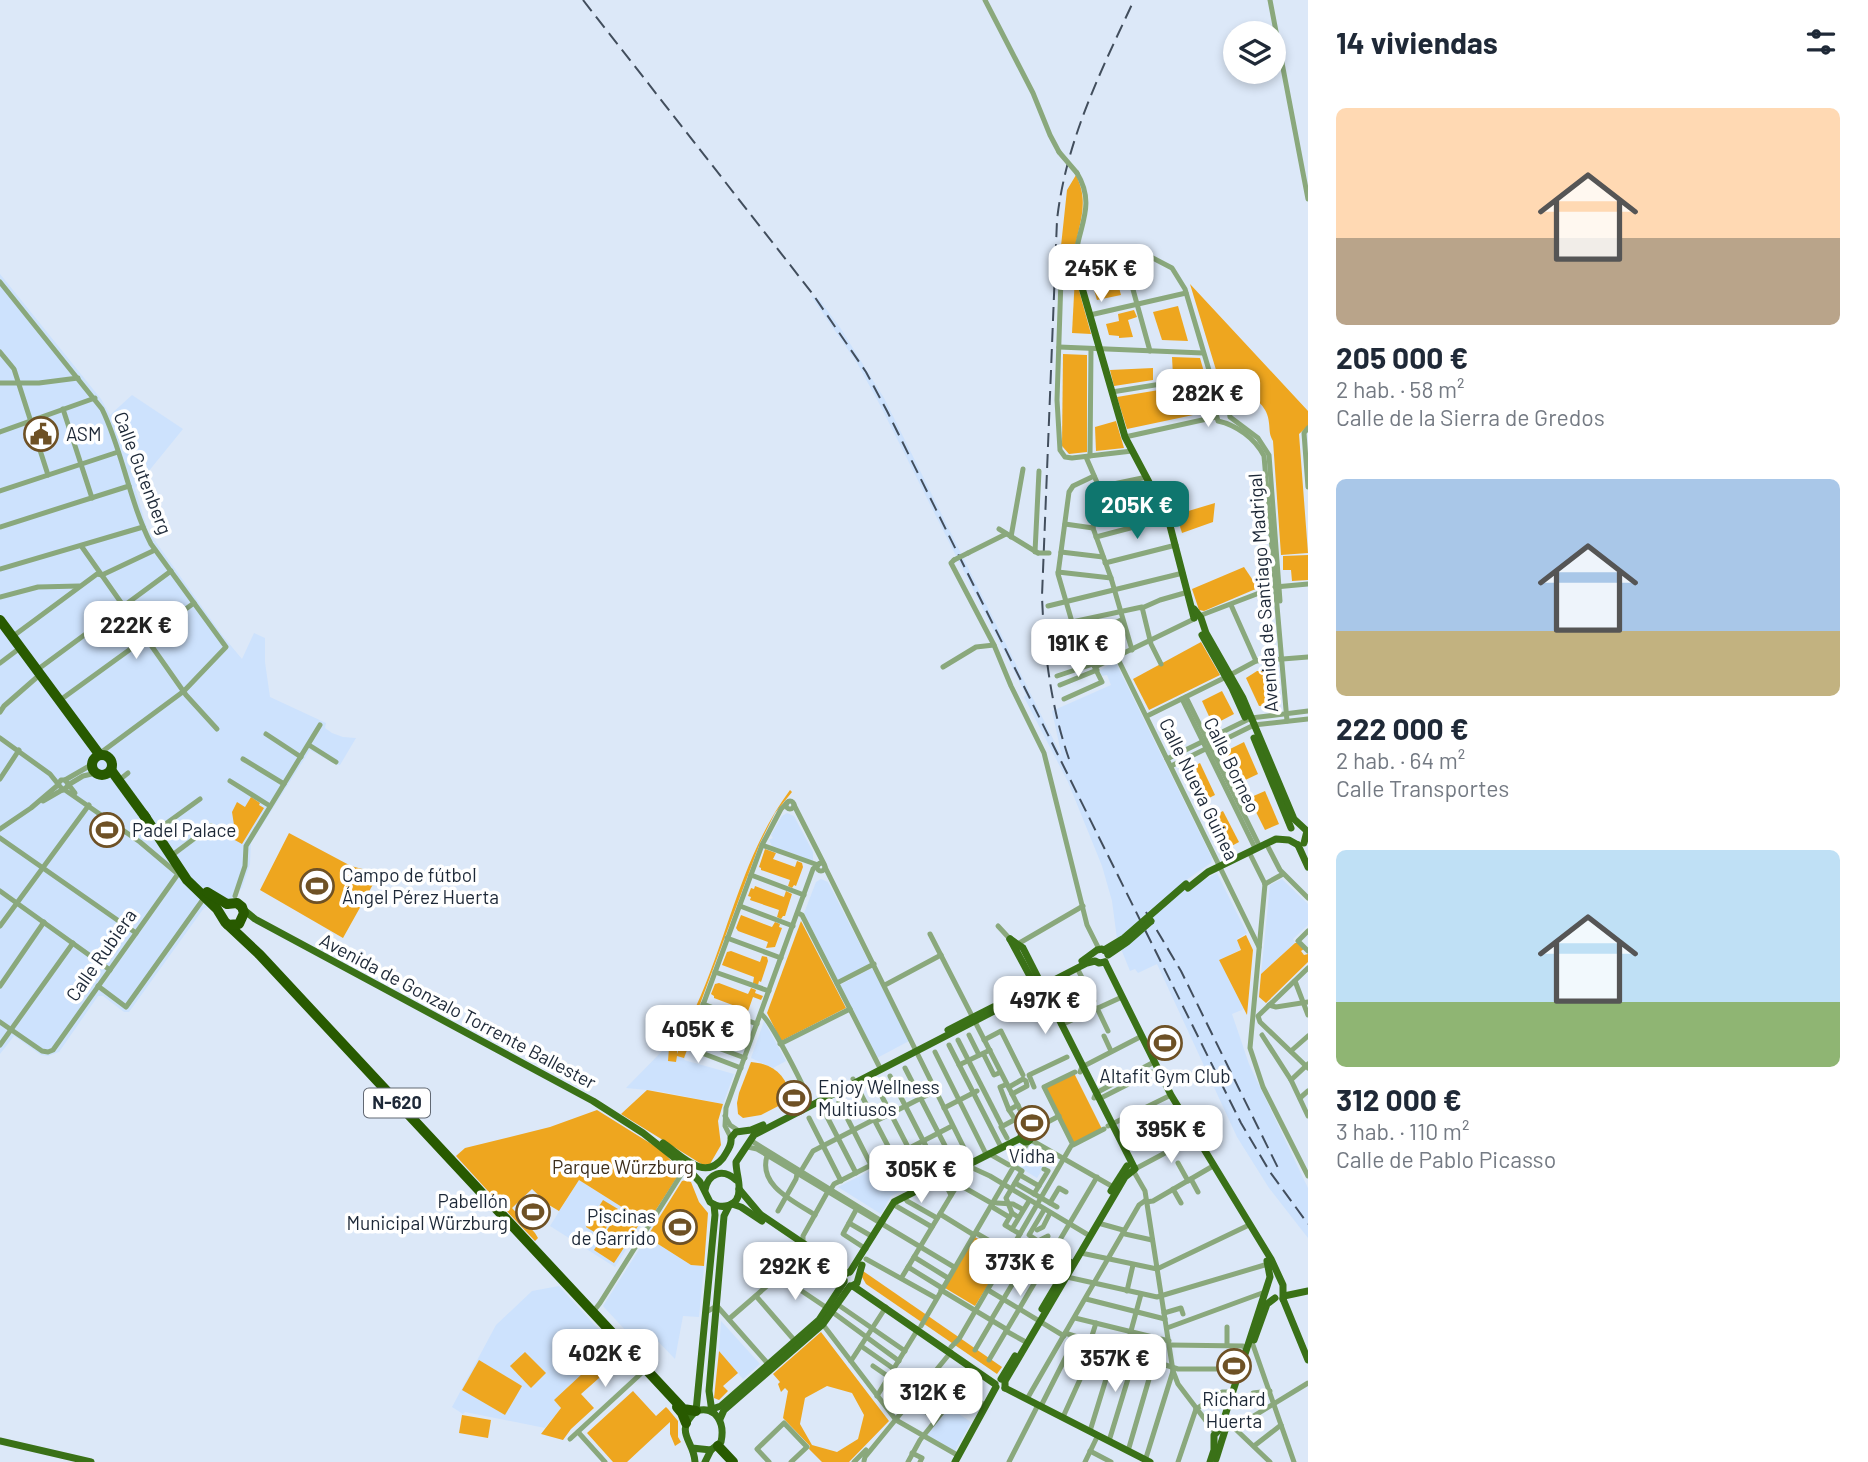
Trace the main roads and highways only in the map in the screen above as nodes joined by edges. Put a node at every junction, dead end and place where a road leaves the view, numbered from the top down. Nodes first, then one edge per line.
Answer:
1 (1076, 267) road end
2 (0, 620) edge
3 (101, 752) junction
4 (111, 770) junction
5 (144, 815) junction
6 (1291, 831) junction
7 (1305, 838) edge
8 (1308, 854) edge
9 (1308, 867) edge
10 (236, 909) junction
11 (221, 915) junction
12 (228, 925) junction
13 (1010, 939) road end
14 (251, 946) junction
15 (1100, 955) junction
16 (1038, 986) junction
17 (916, 1049) junction
18 (1079, 1070) junction
19 (855, 1081) junction
20 (810, 1103) junction
21 (741, 1131) junction
22 (643, 1133) junction
23 (1027, 1135) road end
24 (654, 1138) junction
25 (730, 1144) junction
26 (748, 1144) junction
27 (715, 1174) junction
28 (736, 1180) junction
29 (1116, 1188) junction
30 (739, 1189) junction
31 (705, 1190) junction
32 (714, 1205) junction
33 (730, 1205) junction
34 (883, 1224) junction
35 (1088, 1235) junction
36 (799, 1241) junction
37 (868, 1250) junction
38 (1264, 1250) junction
39 (850, 1279) junction
40 (1272, 1279) junction
41 (1063, 1281) junction
42 (1308, 1289) edge
43 (1282, 1296) junction
44 (712, 1307) junction
45 (829, 1310) junction
46 (1038, 1321) junction
47 (821, 1322) junction
48 (919, 1328) junction
49 (1250, 1348) junction
50 (1308, 1360) edge
51 (769, 1367) junction
52 (648, 1370) junction
53 (1000, 1384) junction
54 (701, 1404) junction
55 (720, 1406) junction
56 (710, 1410) junction
57 (720, 1419) junction
58 (686, 1423) junction
59 (1219, 1437) junction
60 (0, 1441) edge
61 (692, 1447) junction
62 (714, 1448) junction
63 (958, 1460) edge
64 (1147, 1461) edge
65 (90, 1462) edge
66 (695, 1462) edge
67 (705, 1462) edge
68 (733, 1462) edge
69 (1212, 1462) edge

1 - 6 main road
2 - 3 highway
3 - 4 highway
3 - 4 highway
4 - 5 highway
5 - 10 highway
5 - 11 highway
6 - 7 main road
6 - 7 main road
6 - 15 main road, bridge
7 - 8 main road
7 - 9 main road
10 - 11 highway
10 - 12 highway
10 - 14 highway, N-620
10 - 22 main road, Avenida de Gonzalo Torrente Ballester
11 - 12 highway, N-620
12 - 14 highway, N-620
13 - 16 main road
14 - 52 highway, N-620
15 - 16 main road
15 - 16 main road
15 - 38 main road
16 - 17 main road
16 - 18 main road
16 - 18 main road
17 - 19 main road
17 - 19 main road
18 - 29 main road
19 - 20 main road
20 - 21 main road
20 - 26 main road
21 - 25 main road
21 - 26 main road
22 - 24 main road, Avenida de Gonzalo Torrente Ballester
22 - 31 main road, Avenida de Gonzalo Torrente Ballester
23 - 34 main road
24 - 25 main road
24 - 27 main road, Avenida de Gonzalo Torrente Ballester
25 - 26 main road
25 - 27 main road
26 - 28 main road
27 - 28 main road
27 - 31 main road
28 - 30 main road
29 - 35 main road
29 - 35 main road
30 - 33 main road
30 - 36 main road
31 - 32 main road
32 - 33 main road
32 - 44 main road
33 - 36 main road
33 - 44 main road
34 - 37 main road
34 - 37 main road
35 - 41 main road
35 - 41 main road
36 - 39 main road
37 - 39 main road
37 - 39 main road
38 - 40 main road
38 - 40 main road
39 - 45 main road
39 - 45 main road
39 - 48 main road
39 - 48 main road
40 - 43 main road
40 - 43 main road
40 - 49 main road
41 - 46 main road
42 - 43 main road
43 - 49 main road
43 - 50 main road
44 - 54 main road
45 - 47 main road
46 - 53 main road
46 - 53 main road
47 - 51 main road
47 - 51 main road
48 - 53 main road
49 - 59 main road
49 - 59 main road
51 - 55 main road
51 - 57 main road
52 - 54 highway, N-620
52 - 58 highway, N-620
53 - 63 main road
53 - 63 main road
53 - 64 main road
54 - 55 main road
54 - 56 main road
54 - 56 main road
54 - 58 main road
55 - 56 main road
56 - 57 main road
57 - 62 main road
58 - 61 main road
59 - 69 main road
60 - 65 main road
61 - 62 main road
61 - 66 main road
62 - 67 main road
62 - 68 highway

